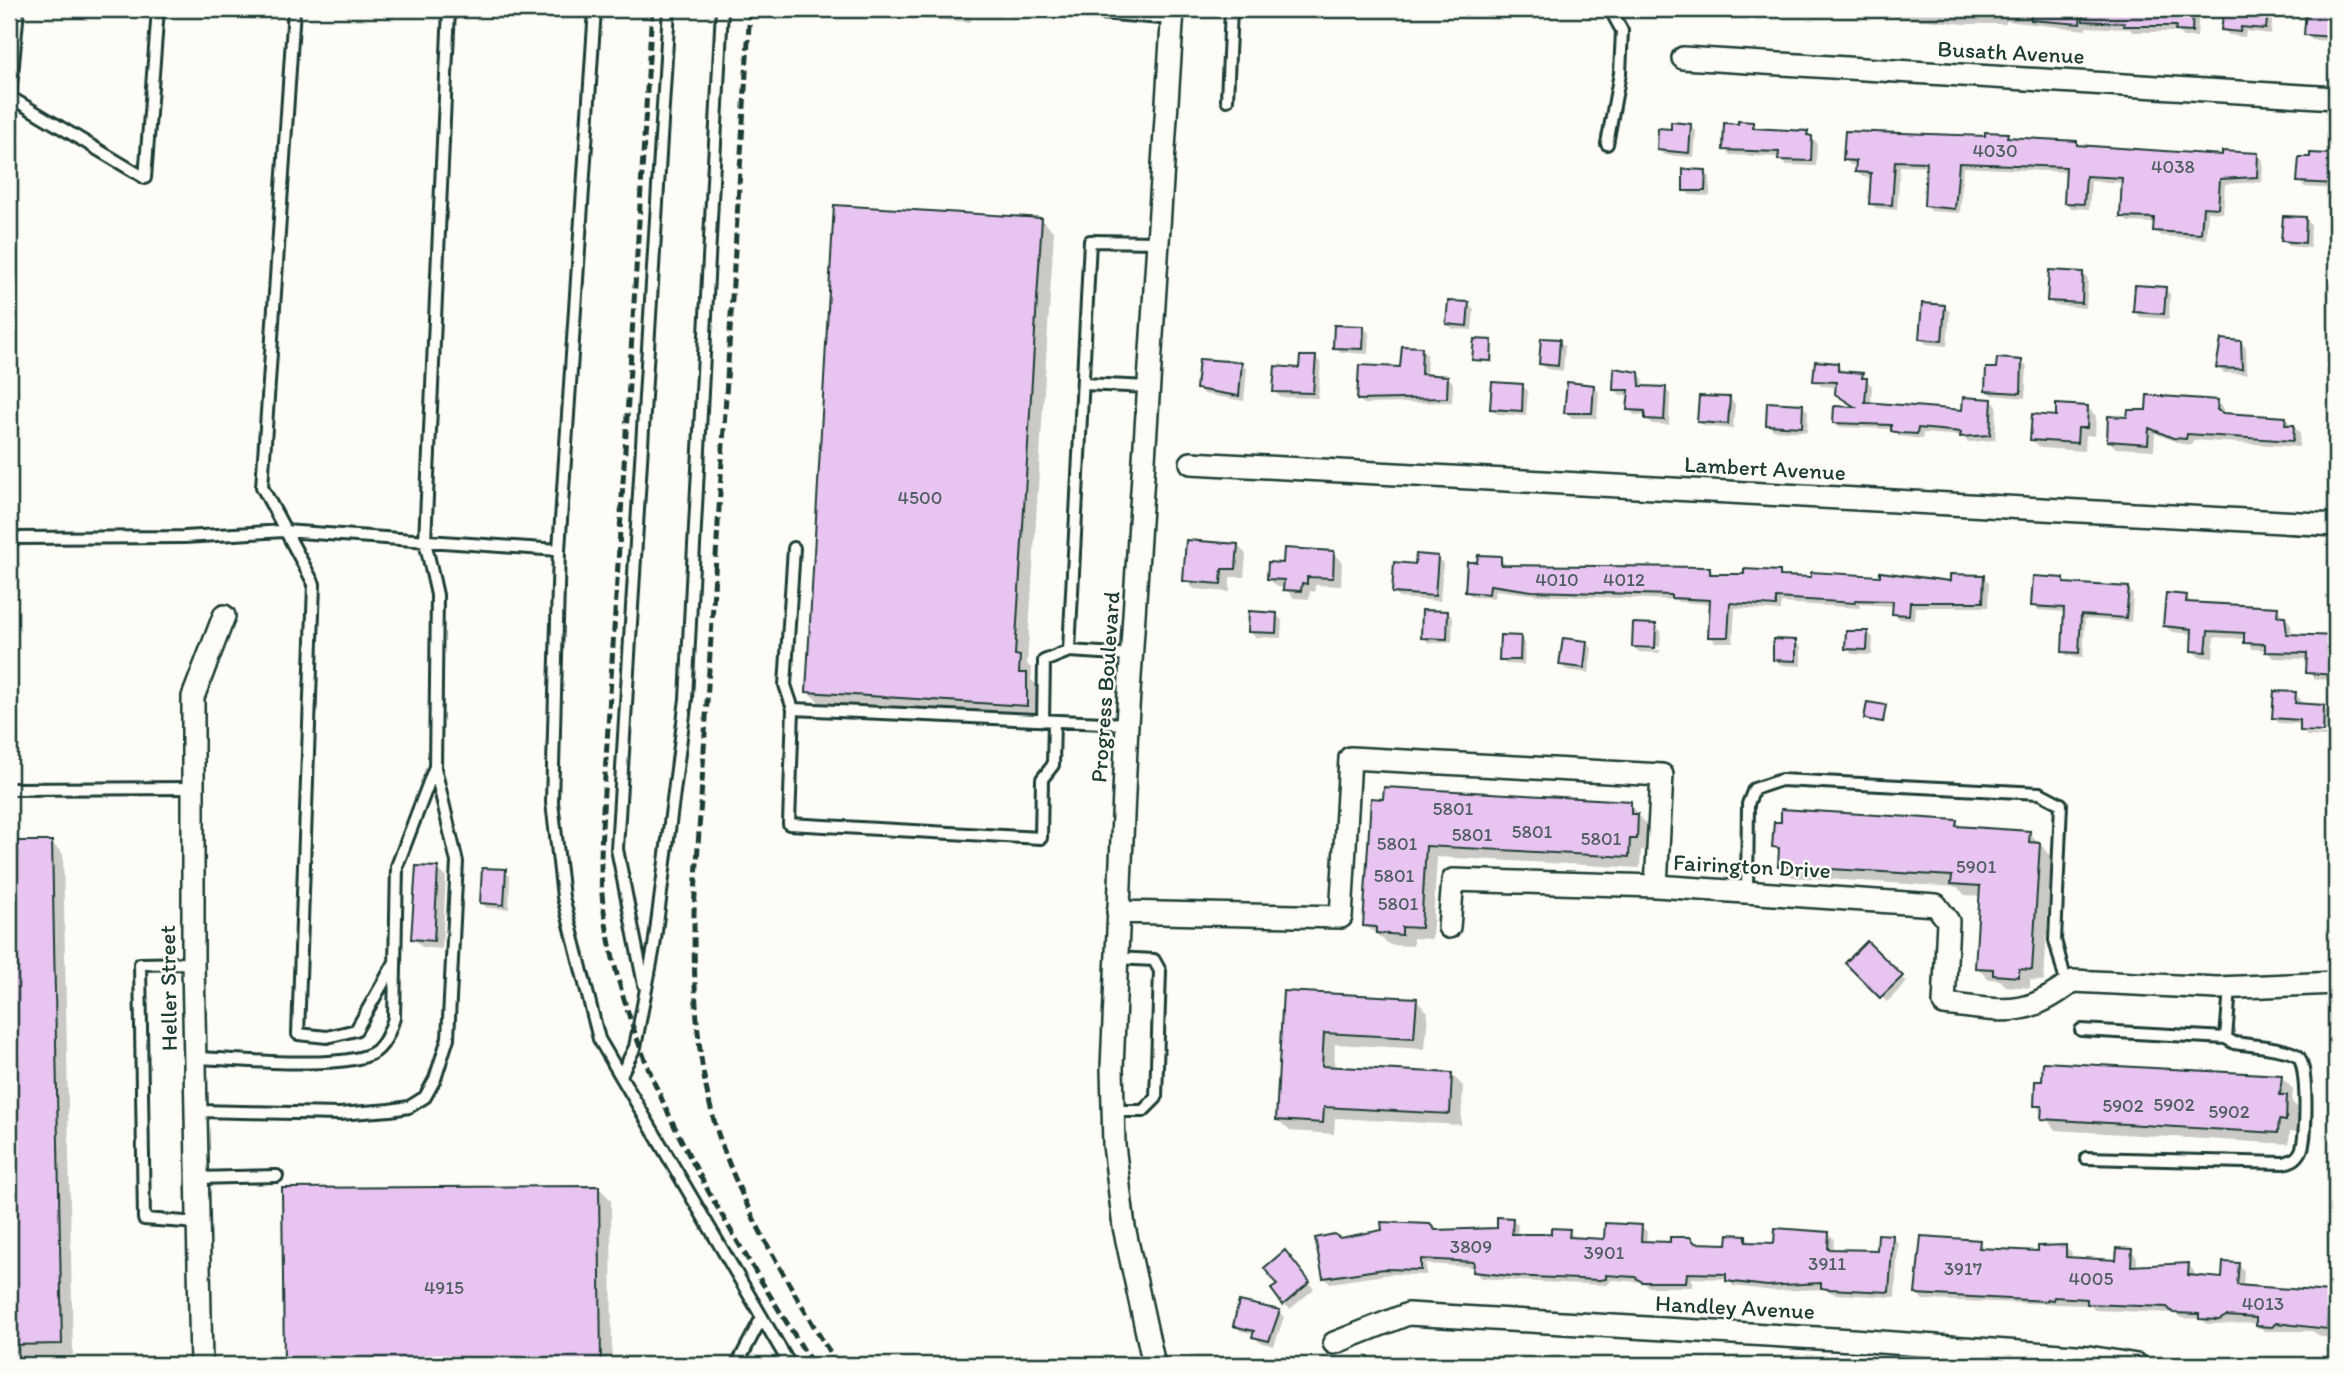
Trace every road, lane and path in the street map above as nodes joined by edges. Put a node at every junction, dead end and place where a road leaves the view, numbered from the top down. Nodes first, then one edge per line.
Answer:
1 (18, 9) edge
2 (158, 9) edge
3 (293, 9) edge
4 (449, 9) edge
5 (595, 9) edge
6 (669, 9) edge
7 (722, 9) edge
8 (1054, 9) edge
9 (1231, 9) edge
10 (1610, 9) edge
11 (1172, 14) edge
12 (1683, 58) dead end
13 (2336, 98) edge
14 (1227, 100) dead end
15 (1607, 144) dead end
16 (1158, 242) junction
17 (1083, 384) junction
18 (1150, 387) junction
19 (1191, 463) dead end
20 (2336, 525) edge
21 (284, 531) junction
22 (9, 538) edge
23 (425, 541) junction
24 (794, 548) dead end
25 (559, 551) junction
26 (224, 616) dead end
27 (1069, 651) junction
28 (1133, 655) junction
29 (793, 709) junction
30 (1049, 721) junction
31 (1127, 724) junction
32 (435, 768) junction
33 (193, 788) junction
34 (9, 789) edge
35 (1656, 886) junction
36 (1746, 891) junction
37 (1118, 912) junction
38 (1449, 927) dead end
39 (1116, 958) junction
40 (395, 962) junction
41 (193, 963) junction
42 (2336, 983) edge
43 (2067, 986) junction
44 (2230, 988) junction
45 (645, 993) junction
46 (2081, 1030) dead end
47 (2226, 1038) junction
48 (195, 1058) junction
49 (621, 1075) junction
50 (197, 1111) junction
51 (1113, 1111) junction
52 (2087, 1158) dead end
53 (277, 1177) dead end
54 (198, 1178) junction
55 (199, 1223) junction
56 (762, 1317) junction
57 (1334, 1343) dead end
58 (201, 1365) edge
59 (737, 1365) edge
60 (790, 1365) edge
61 (1154, 1365) edge
62 (2137, 1365) edge

1 - 2 lane
3 - 21 lane
4 - 23 lane
5 - 25 lane
6 - 45 lane
7 - 45 lane
8 - 11 lane
9 - 14 lane
10 - 15 lane
11 - 16 street, Progress Boulevard
12 - 13 street, Busath Avenue
16 - 17 lane
16 - 18 street, Progress Boulevard
17 - 18 lane
17 - 27 lane
18 - 28 street, Progress Boulevard
19 - 20 street, Lambert Avenue
21 - 22 lane
21 - 23 lane
21 - 40 lane
23 - 25 lane
23 - 32 lane
24 - 29 lane
25 - 49 lane
26 - 33 street, Heller Street
27 - 28 lane
27 - 30 lane
28 - 31 street, Progress Boulevard
29 - 30 lane
29 - 30 lane
30 - 31 lane
31 - 37 street, Progress Boulevard
32 - 40 lane
32 - 50 lane
33 - 34 lane
33 - 41 street, Heller Street
35 - 36 street, Fairington Drive
35 - 37 street, Fairington Drive
35 - 38 street
36 - 43 street, Fairington Drive
36 - 43 lane
37 - 39 street, Progress Boulevard
39 - 51 street, Progress Boulevard
39 - 51 lane
40 - 48 lane
41 - 48 street, Heller Street
41 - 55 lane
42 - 44 street, Fairington Drive
43 - 44 street, Fairington Drive
44 - 47 lane
45 - 49 lane
46 - 47 lane
47 - 52 lane
48 - 50 street, Heller Street
49 - 56 lane
50 - 54 street, Heller Street
51 - 61 street, Progress Boulevard
53 - 54 lane
54 - 55 street, Heller Street
55 - 58 street, Heller Street
56 - 59 lane
56 - 60 lane
57 - 62 street, Handley Avenue

